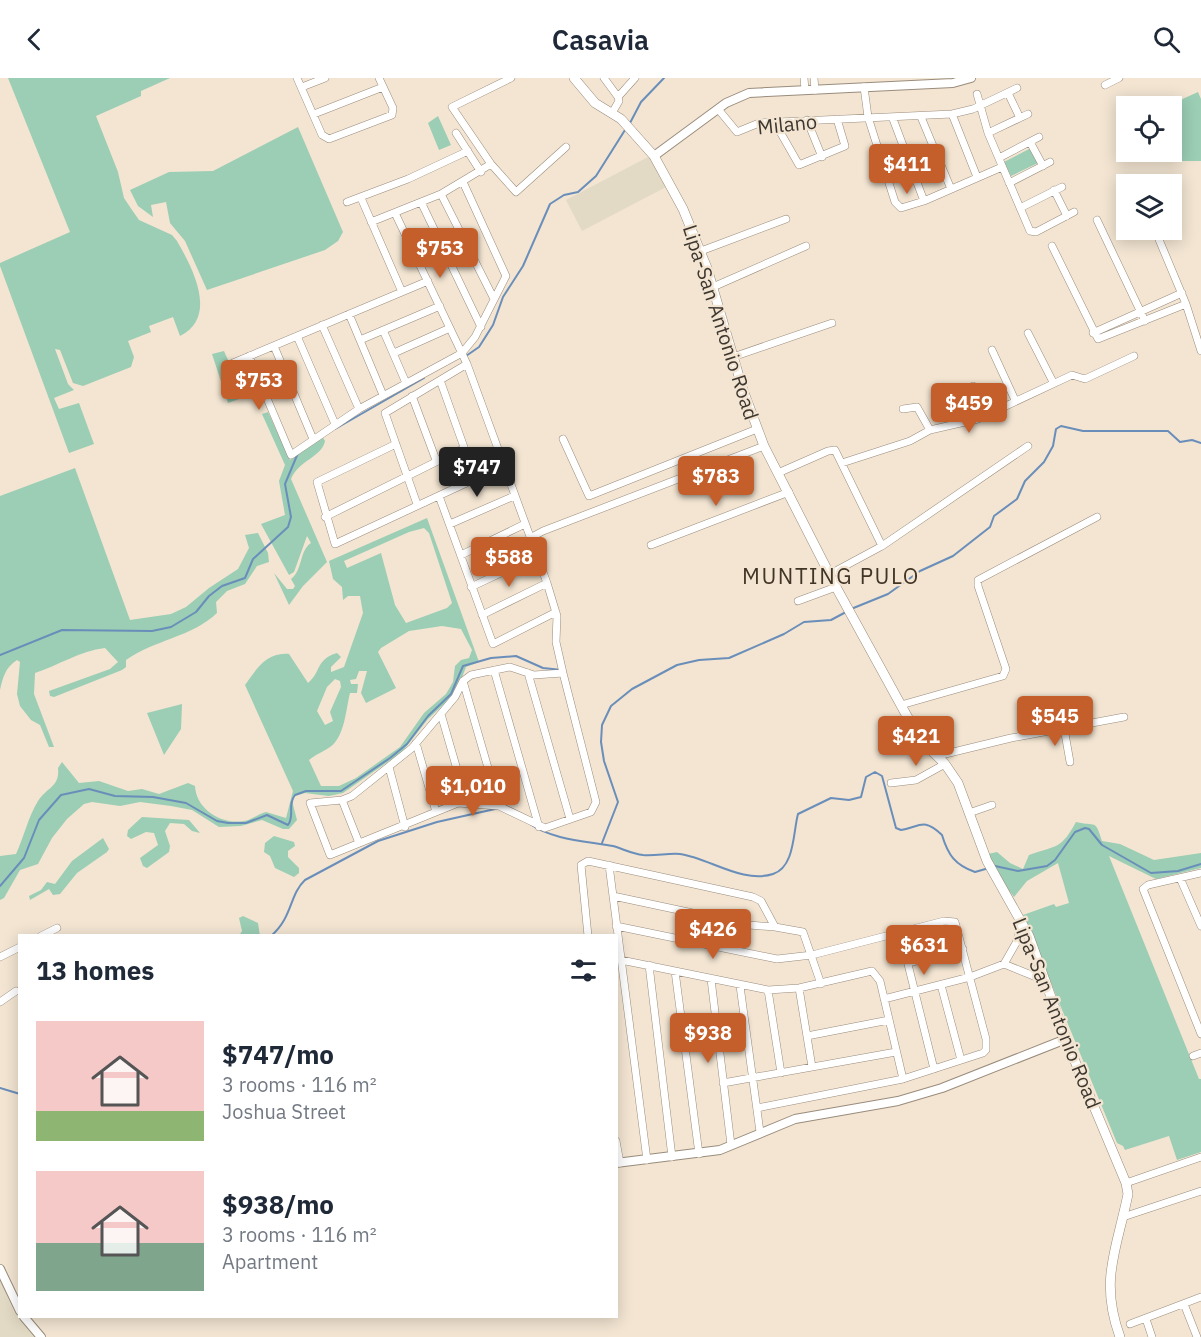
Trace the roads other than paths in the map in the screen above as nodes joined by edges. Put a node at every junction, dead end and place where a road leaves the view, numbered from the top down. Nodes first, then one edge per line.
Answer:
1 (297, 78) edge
2 (325, 78) edge
3 (379, 78) edge
4 (511, 78) edge
5 (574, 78) edge
6 (604, 78) edge
7 (635, 78) edge
8 (804, 78) edge
9 (814, 78) edge
10 (971, 78) edge
11 (1119, 78) edge
12 (1105, 85) dead end
13 (302, 87) junction
14 (383, 87) junction
15 (864, 87) junction
16 (1017, 88) dead end
17 (805, 90) junction
18 (814, 90) junction
19 (1008, 93) junction
20 (977, 94) dead end
21 (618, 97) junction
22 (981, 105) junction
23 (718, 109) junction
24 (612, 113) junction
25 (314, 114) junction
26 (952, 114) junction
27 (1028, 114) dead end
28 (868, 117) junction
29 (921, 117) junction
30 (1020, 118) junction
31 (837, 119) junction
32 (893, 119) junction
33 (807, 120) junction
34 (777, 122) junction
35 (988, 133) junction
36 (456, 134) dead end
37 (1039, 137) dead end
38 (1030, 142) junction
39 (566, 147) dead end
40 (468, 151) junction
41 (654, 156) junction
42 (822, 157) junction
43 (999, 158) junction
44 (1050, 162) dead end
45 (491, 164) junction
46 (1043, 166) junction
47 (1002, 167) junction
48 (481, 172) junction
49 (977, 177) junction
50 (463, 182) junction
51 (1009, 183) junction
52 (1062, 186) dead end
53 (951, 189) junction
54 (1054, 190) junction
55 (441, 194) junction
56 (361, 198) junction
57 (924, 201) junction
58 (347, 202) dead end
59 (421, 202) junction
60 (1020, 208) junction
61 (395, 213) junction
62 (786, 219) dead end
63 (1097, 220) dead end
64 (371, 222) junction
65 (1159, 240) edge
66 (806, 246) dead end
67 (1052, 246) dead end
68 (701, 252) junction
69 (428, 281) junction
70 (713, 286) junction
71 (402, 292) junction
72 (1182, 293) junction
73 (494, 299) junction
74 (1186, 304) junction
75 (440, 306) junction
76 (1141, 311) junction
77 (349, 314) junction
78 (1145, 321) junction
79 (832, 323) dead end
80 (322, 326) junction
81 (481, 327) junction
82 (450, 328) junction
83 (383, 330) junction
84 (1197, 330) edge
85 (1028, 333) dead end
86 (1093, 333) junction
87 (297, 336) junction
88 (360, 340) junction
89 (274, 346) junction
90 (992, 350) dead end
91 (1201, 351) edge
92 (394, 354) junction
93 (249, 356) junction
94 (1134, 356) dead end
95 (733, 357) junction
96 (465, 358) junction
97 (233, 363) dead end
98 (440, 380) junction
99 (1053, 382) junction
100 (406, 383) junction
101 (973, 386) dead end
102 (383, 395) junction
103 (412, 396) junction
104 (1015, 400) junction
105 (359, 409) junction
106 (903, 409) dead end
107 (978, 419) junction
108 (335, 424) junction
109 (757, 429) junction
110 (930, 430) junction
111 (313, 439) junction
112 (563, 439) dead end
113 (396, 444) junction
114 (764, 446) junction
115 (1029, 446) dead end
116 (464, 448) junction
117 (436, 460) junction
118 (842, 463) junction
119 (505, 465) junction
120 (778, 473) junction
121 (407, 474) junction
122 (475, 478) junction
123 (789, 492) junction
124 (514, 495) junction
125 (439, 496) junction
126 (417, 504) junction
127 (325, 517) junction
128 (1097, 517) dead end
129 (450, 524) junction
130 (525, 524) junction
131 (531, 538) junction
132 (651, 545) dead end
133 (882, 546) junction
134 (461, 555) junction
135 (537, 556) junction
136 (830, 574) junction
137 (547, 583) junction
138 (471, 587) junction
139 (836, 587) junction
140 (798, 601) dead end
141 (556, 612) junction
142 (482, 615) junction
143 (494, 670) junction
144 (528, 673) junction
145 (563, 673) junction
146 (463, 681) junction
147 (901, 705) junction
148 (441, 714) junction
149 (1124, 717) dead end
150 (1064, 728) junction
151 (416, 743) junction
152 (937, 756) junction
153 (1070, 762) dead end
154 (945, 764) junction
155 (389, 767) junction
156 (891, 783) dead end
157 (342, 800) junction
158 (467, 804) junction
159 (992, 805) dead end
160 (499, 806) junction
161 (436, 812) junction
162 (969, 813) junction
163 (570, 819) junction
164 (405, 827) junction
165 (539, 827) junction
166 (358, 843) junction
167 (609, 866) junction
168 (1201, 873) edge
169 (1180, 878) junction
170 (613, 896) junction
171 (1022, 921) junction
172 (616, 926) junction
173 (1201, 926) edge
174 (775, 927) junction
175 (57, 928) dead end
176 (900, 932) junction
177 (45, 934) edge
178 (588, 934) edge
179 (616, 934) edge
180 (18, 948) edge
181 (963, 949) junction
182 (812, 955) junction
183 (0, 957) edge
184 (618, 959) edge
185 (908, 963) junction
186 (1004, 964) junction
187 (650, 965) junction
188 (675, 971) junction
189 (970, 977) junction
190 (711, 979) junction
191 (1046, 981) junction
192 (821, 984) junction
193 (941, 985) junction
194 (740, 986) junction
195 (799, 988) junction
196 (768, 990) junction
197 (16, 991) dead end
198 (915, 992) junction
199 (884, 999) junction
200 (0, 1002) edge
201 (889, 1020) junction
202 (1201, 1034) edge
203 (807, 1036) junction
204 (1066, 1040) junction
205 (896, 1052) junction
206 (1201, 1053) edge
207 (1193, 1056) dead end
208 (961, 1060) junction
209 (812, 1067) junction
210 (934, 1069) junction
211 (781, 1073) junction
212 (753, 1078) junction
213 (903, 1079) junction
214 (723, 1083) junction
215 (757, 1108) junction
216 (760, 1132) junction
217 (731, 1145) junction
218 (699, 1154) junction
219 (672, 1157) junction
220 (1201, 1157) edge
221 (647, 1160) junction
222 (618, 1163) edge
223 (1126, 1183) junction
224 (1201, 1191) edge
225 (1123, 1217) junction
226 (0, 1269) edge
227 (1201, 1297) edge
228 (1184, 1304) junction
229 (18, 1306) edge
230 (25, 1318) edge
231 (1146, 1319) junction
232 (1130, 1324) dead end
233 (41, 1337) edge
234 (1120, 1337) edge
235 (1152, 1337) edge
236 (1197, 1337) edge

1 - 13 street
2 - 13 street
3 - 14 street
4 - 45 street
5 - 24 main road, Lipa-San Antonio Road
6 - 21 street
7 - 21 street
8 - 17 street
9 - 18 street
10 - 15 street
11 - 12 street
13 - 25 street
14 - 25 street
14 - 25 street
15 - 18 street
15 - 28 street
16 - 19 street, Milano
17 - 18 street
17 - 23 street
19 - 22 street, Milano
19 - 30 street
20 - 22 street
21 - 24 street
22 - 26 street, Milano
22 - 35 street
23 - 34 street, Milano
23 - 41 street
24 - 41 main road, Lipa-San Antonio Road
26 - 29 street, Milano
26 - 49 street
27 - 30 street
28 - 31 street, Milano
28 - 32 street, Milano
28 - 57 street
29 - 32 street, Milano
29 - 53 street
30 - 35 street
31 - 33 street, Milano
31 - 42 street
32 - 57 street
33 - 34 street, Milano
33 - 42 street
34 - 42 street
35 - 43 street
36 - 40 street
37 - 38 street
38 - 43 street
38 - 46 street
39 - 45 street
40 - 48 street
40 - 56 street
41 - 68 main road, Lipa-San Antonio Road
43 - 47 street
44 - 46 street
45 - 48 street
46 - 51 street
47 - 49 street
47 - 51 street
48 - 50 street
49 - 53 street
50 - 55 street
50 - 73 street
51 - 60 street
52 - 54 street
53 - 57 street
54 - 60 street
54 - 60 street
55 - 59 street
55 - 73 street
56 - 58 street
56 - 64 street
59 - 61 street
59 - 81 street
61 - 64 street
61 - 69 street
62 - 68 street
63 - 76 street
64 - 71 street
65 - 72 street
66 - 70 street
67 - 86 street
68 - 70 main road, Lipa-San Antonio Road
69 - 71 street
69 - 75 street
70 - 95 main road, Lipa-San Antonio Road
71 - 77 street
72 - 74 street
72 - 76 street
73 - 81 street
74 - 78 street
74 - 84 street
75 - 82 street
75 - 83 street
76 - 78 street
76 - 86 street
77 - 80 street
77 - 88 street
78 - 86 street
79 - 95 street
80 - 87 street
80 - 105 street
81 - 96 street
82 - 92 street
82 - 96 street
83 - 88 street
83 - 92 street
84 - 91 street
85 - 99 street
87 - 89 street
87 - 108 street
88 - 102 street
89 - 93 street
89 - 111 street
90 - 104 street
92 - 100 street
93 - 97 street
93 - 111 street
94 - 99 street
95 - 109 main road, Lipa-San Antonio Road
96 - 98 street
96 - 100 street
96 - 119 street
98 - 103 street
98 - 116 street
99 - 104 street
100 - 102 street
101 - 107 street
102 - 105 street
103 - 113 street
103 - 117 street
104 - 107 street
105 - 108 street
106 - 110 street
107 - 110 street
108 - 111 street
109 - 112 street
109 - 114 main road, Lipa-San Antonio Road
110 - 118 street
113 - 121 street
113 - 127 street
114 - 120 main road, Lipa-San Antonio Road
114 - 131 street
115 - 133 street
116 - 117 street
116 - 122 street
117 - 121 street
118 - 120 street
118 - 133 street
119 - 122 street
119 - 124 street
120 - 123 main road, Lipa-San Antonio Road
121 - 126 street
121 - 127 street
122 - 125 street
123 - 132 street
123 - 136 main road, Lipa-San Antonio Road
124 - 129 street
124 - 130 street
125 - 126 street
125 - 129 street
126 - 127 street
128 - 147 street
129 - 134 street
130 - 131 street
130 - 134 street
131 - 135 street
133 - 136 street
134 - 138 street
135 - 137 street
135 - 138 street
136 - 139 main road, Lipa-San Antonio Road
137 - 141 street
137 - 142 street
138 - 142 street
139 - 140 street
139 - 147 main road, Lipa-San Antonio Road
141 - 142 street
141 - 145 street
143 - 144 street
143 - 146 street
143 - 165 street
144 - 145 street
144 - 163 street
145 - 163 street
146 - 148 street
146 - 160 street
147 - 152 main road, Lipa-San Antonio Road
148 - 151 street
148 - 158 street
149 - 150 street
150 - 152 street
150 - 153 street
151 - 155 street
151 - 161 street
152 - 154 main road, Lipa-San Antonio Road
154 - 156 street
154 - 162 main road, Lipa-San Antonio Road
155 - 157 street
155 - 164 street
157 - 166 street
157 - 166 street
158 - 160 street
158 - 161 street
159 - 162 street
160 - 165 street
161 - 164 street
162 - 171 main road, Lipa-San Antonio Road
163 - 165 street
164 - 166 street
167 - 170 street
167 - 174 street
167 - 178 street
168 - 169 street
169 - 173 street
169 - 202 street
170 - 172 street
170 - 174 street
171 - 186 street
171 - 191 main road, Lipa-San Antonio Road
172 - 179 street
172 - 182 street
174 - 182 street
175 - 177 street
176 - 181 street
176 - 182 street
176 - 185 street
180 - 183 street
181 - 185 street
181 - 189 street
182 - 192 street
184 - 187 street
184 - 221 street
185 - 198 street
186 - 189 street
186 - 191 street
187 - 188 street
187 - 219 street
188 - 190 street
188 - 218 street
189 - 193 street
189 - 208 street
190 - 194 street
190 - 214 street
191 - 204 main road, Lipa-San Antonio Road
192 - 195 street
192 - 199 street
193 - 198 street
193 - 208 street
194 - 196 street
194 - 212 street
195 - 196 street
195 - 203 street
196 - 211 street
197 - 200 street
198 - 199 street
198 - 210 street
199 - 201 street
201 - 203 street
201 - 205 street
203 - 209 street
204 - 216 street
204 - 223 main road, Lipa-San Antonio Road
205 - 209 street
205 - 213 street
206 - 207 street
208 - 210 street
209 - 211 street
210 - 213 street
211 - 212 street
212 - 214 street
212 - 215 street
213 - 215 street
214 - 217 street
215 - 216 street
216 - 217 street
217 - 218 street
218 - 219 street
219 - 221 street
220 - 223 street
221 - 222 street
223 - 225 main road, Lipa-San Antonio Road
224 - 225 street
225 - 234 main road, Lipa-San Antonio Road
226 - 229 street
227 - 228 street
228 - 231 street
228 - 236 street
230 - 233 street
231 - 232 street
231 - 235 street

